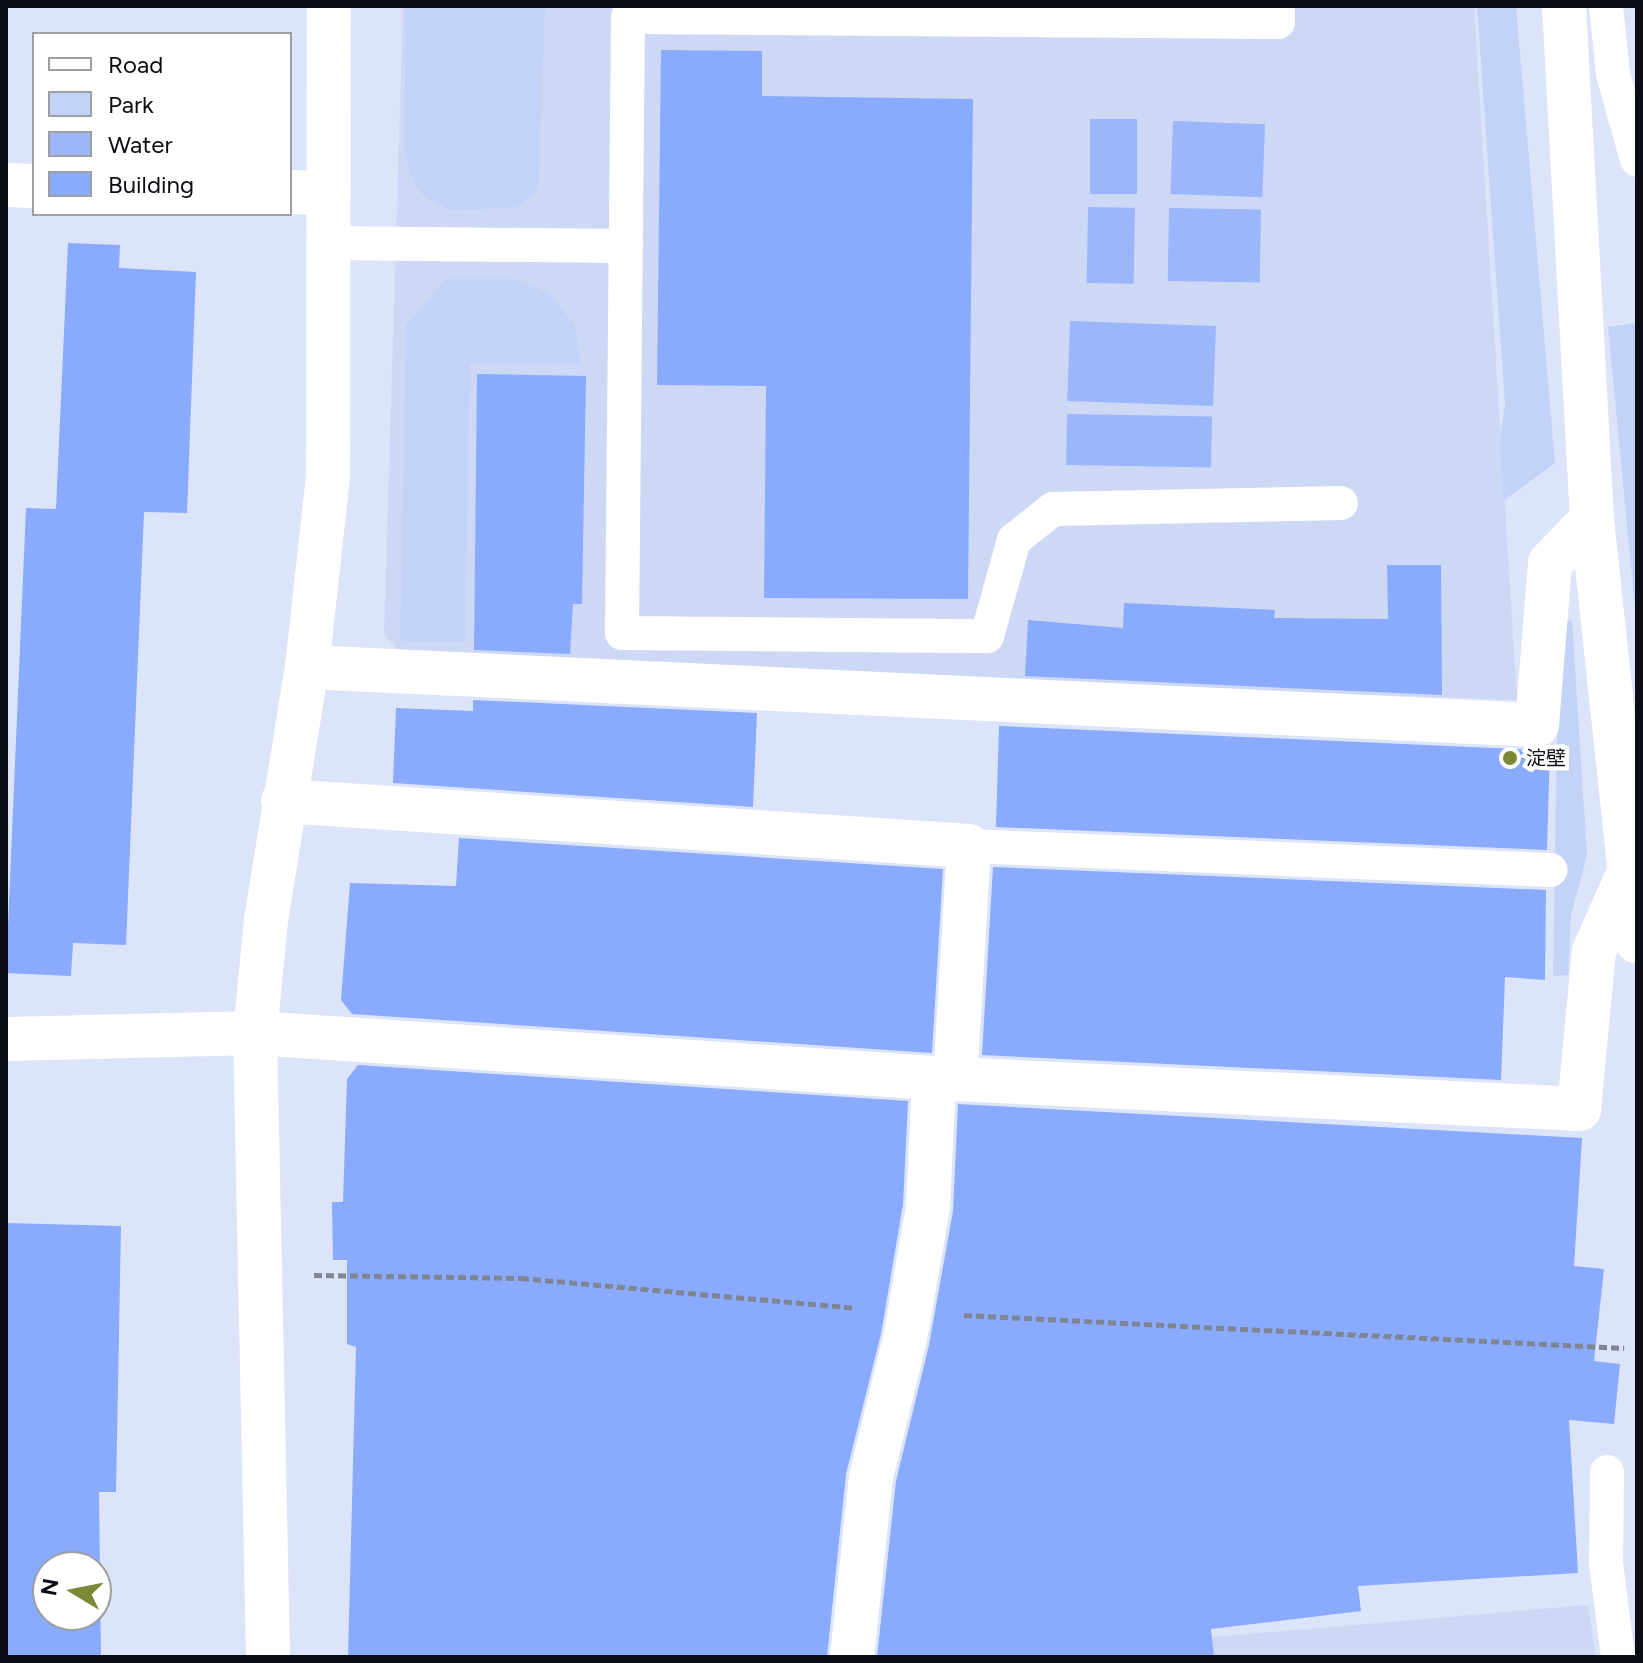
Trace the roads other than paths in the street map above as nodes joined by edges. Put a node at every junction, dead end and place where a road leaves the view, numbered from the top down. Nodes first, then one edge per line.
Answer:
1 (329, 6) edge
2 (1278, 6) edge
3 (1564, 6) edge
4 (1606, 6) edge
5 (1637, 160) edge
6 (6, 185) edge
7 (32, 186) edge
8 (309, 193) edge
9 (330, 243) junction
10 (626, 246) junction
11 (1341, 503) dead end
12 (1592, 519) junction
13 (307, 667) junction
14 (283, 801) junction
15 (969, 846) junction
16 (1551, 870) dead end
17 (1630, 870) junction
18 (1637, 942) edge
19 (255, 1033) junction
20 (6, 1039) edge
21 (944, 1079) junction
22 (1607, 1472) dead end
23 (268, 1657) edge
24 (852, 1657) edge
25 (1618, 1657) edge

1 - 8 street
2 - 10 lane
3 - 12 street
4 - 5 lane
6 - 7 street
8 - 9 street
9 - 10 lane
9 - 13 street
10 - 11 lane
12 - 13 street
12 - 17 street
13 - 14 street
14 - 15 street
14 - 19 street
15 - 16 lane
15 - 21 street
17 - 18 street
17 - 21 street
19 - 20 street
19 - 21 street
19 - 23 street
21 - 24 street
22 - 25 lane

